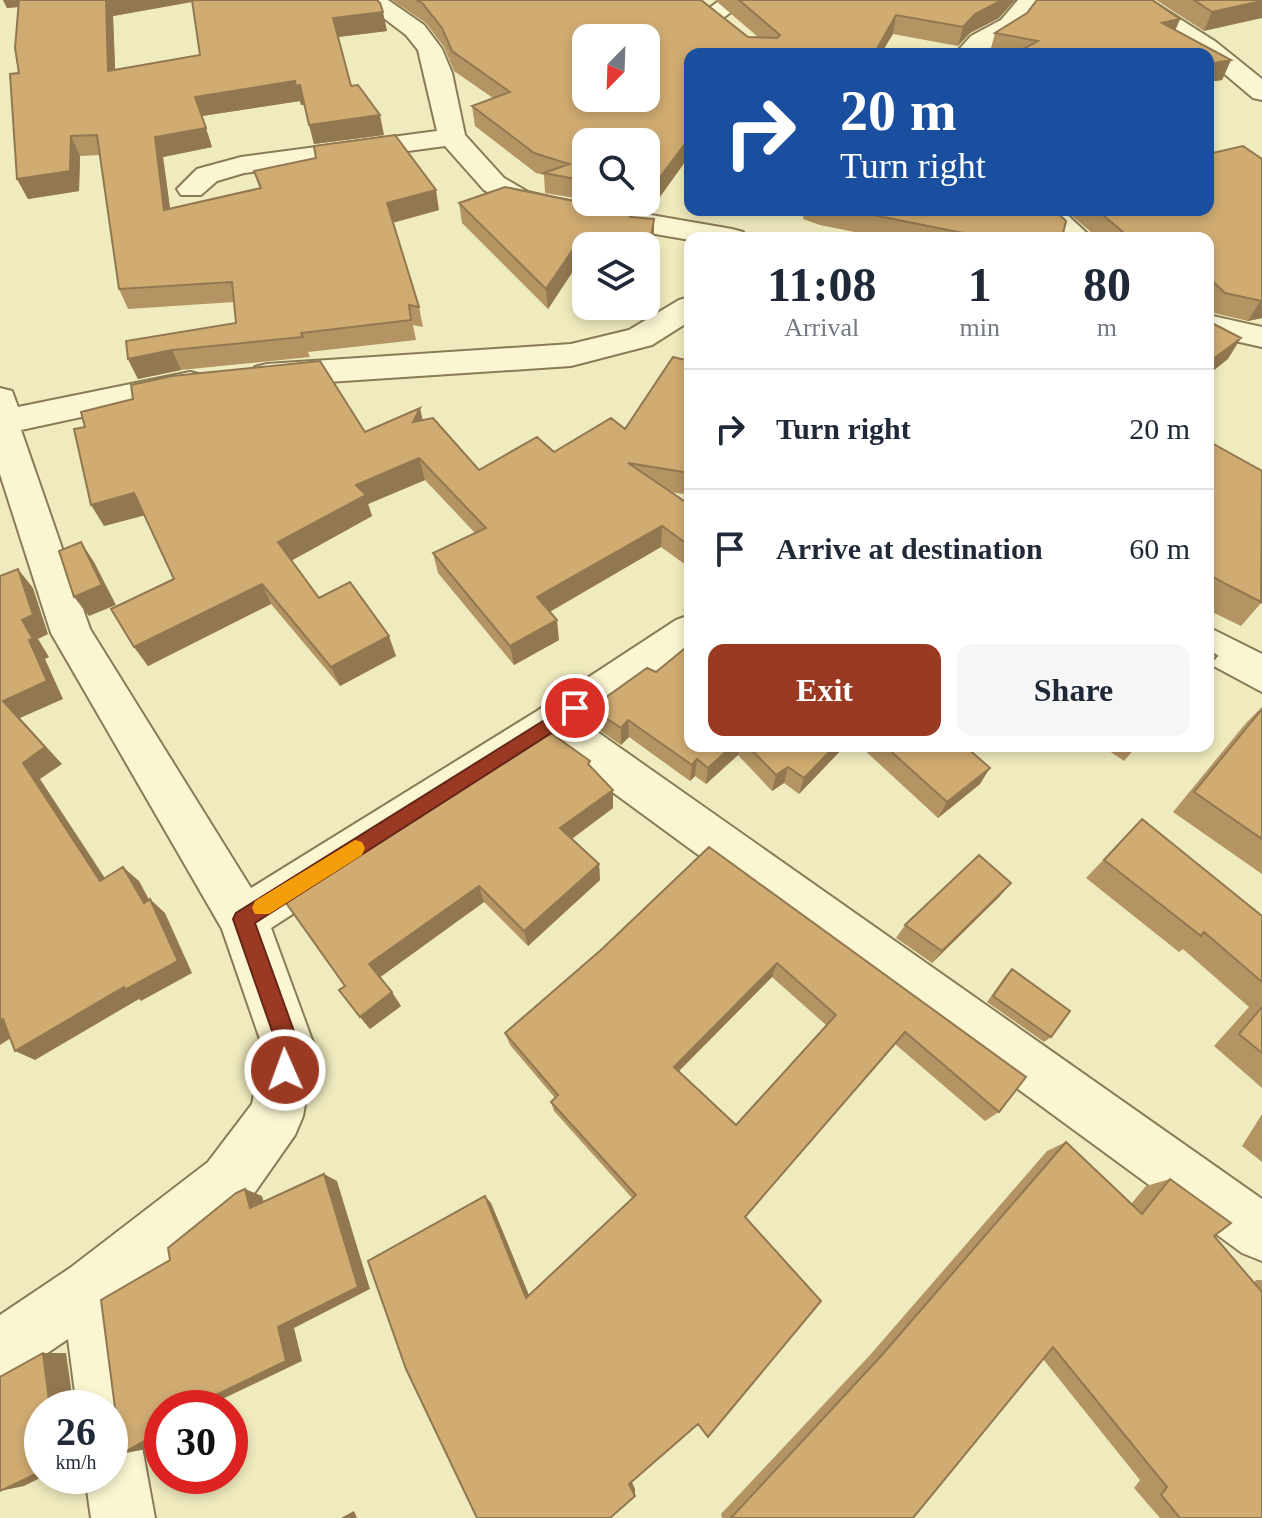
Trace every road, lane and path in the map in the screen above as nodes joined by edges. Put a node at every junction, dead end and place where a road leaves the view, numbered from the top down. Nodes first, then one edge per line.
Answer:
1 (372, 0) edge
2 (693, 0) edge
3 (1030, 0) edge
4 (1134, 0) edge
5 (726, 6) edge
6 (738, 33) edge
7 (973, 48) edge
8 (1208, 48) edge
9 (1214, 53) edge
10 (1262, 92) edge
11 (452, 137) junction
12 (191, 189) dead end
13 (1052, 216) edge
14 (691, 232) edge
15 (1070, 232) edge
16 (684, 311) edge
17 (1214, 326) edge
18 (1262, 337) edge
19 (0, 399) edge
20 (1, 422) edge
21 (684, 635) edge
22 (1214, 647) edge
23 (1262, 675) edge
24 (552, 724) junction
25 (243, 919) junction
26 (1262, 1233) edge
27 (91, 1289) junction
28 (0, 1350) edge
29 (105, 1390) edge
30 (120, 1494) edge
31 (123, 1518) edge

1 - 11 street
2 - 5 street
3 - 7 street
4 - 8 street
5 - 6 street
9 - 10 street
11 - 12 street
11 - 14 street
13 - 15 street
16 - 20 street
17 - 18 street
19 - 20 street
20 - 25 street
21 - 24 street
22 - 23 street
24 - 25 street
24 - 26 street
25 - 27 street
27 - 28 street
27 - 29 street
30 - 31 street

